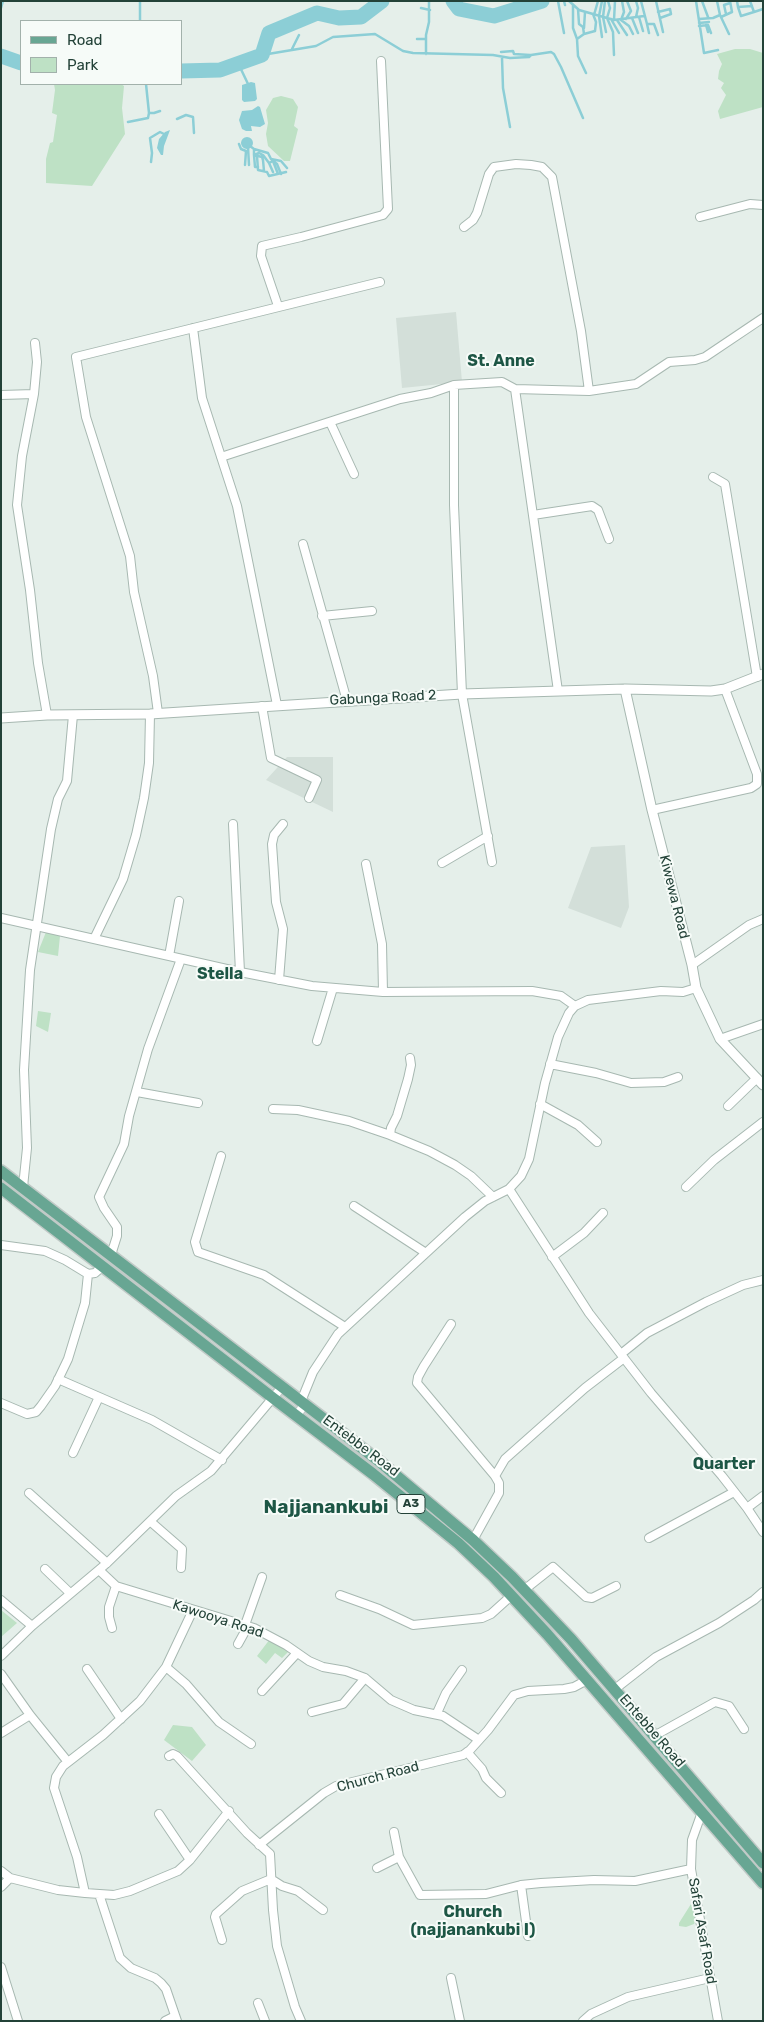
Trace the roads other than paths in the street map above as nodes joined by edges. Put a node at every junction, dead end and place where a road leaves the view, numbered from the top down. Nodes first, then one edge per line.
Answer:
1 (381, 61) dead end
2 (763, 205) edge
3 (700, 217) dead end
4 (464, 227) dead end
5 (380, 282) dead end
6 (278, 306) junction
7 (763, 318) edge
8 (193, 328) junction
9 (35, 343) dead end
10 (454, 385) junction
11 (515, 389) junction
12 (589, 391) junction
13 (1, 394) edge
14 (34, 394) junction
15 (330, 422) junction
16 (221, 457) junction
17 (354, 474) dead end
18 (713, 476) dead end
19 (533, 515) junction
20 (609, 538) dead end
21 (303, 544) dead end
22 (372, 611) dead end
23 (322, 616) junction
24 (760, 675) edge
25 (625, 689) junction
26 (725, 689) junction
27 (558, 691) junction
28 (462, 694) junction
29 (347, 701) junction
30 (277, 705) junction
31 (262, 706) junction
32 (154, 714) junction
33 (47, 715) junction
34 (74, 715) junction
35 (1, 718) edge
36 (309, 798) dead end
37 (652, 810) junction
38 (233, 824) dead end
39 (283, 824) dead end
40 (488, 836) junction
41 (492, 862) dead end
42 (442, 863) dead end
43 (366, 864) dead end
44 (179, 901) dead end
45 (1, 918) edge
46 (763, 919) edge
47 (36, 926) junction
48 (94, 939) junction
49 (169, 956) junction
50 (181, 959) junction
51 (692, 965) junction
52 (240, 972) junction
53 (279, 980) junction
54 (333, 988) junction
55 (696, 988) junction
56 (383, 992) junction
57 (575, 1006) junction
58 (763, 1024) edge
59 (720, 1040) junction
60 (317, 1041) dead end
61 (410, 1058) dead end
62 (550, 1064) junction
63 (678, 1077) dead end
64 (761, 1083) edge
65 (136, 1092) junction
66 (198, 1103) dead end
67 (540, 1104) junction
68 (728, 1106) dead end
69 (273, 1109) dead end
70 (763, 1122) edge
71 (390, 1135) junction
72 (597, 1142) dead end
73 (221, 1156) dead end
74 (1, 1170) edge
75 (23, 1187) junction
76 (686, 1187) dead end
77 (1, 1188) edge
78 (509, 1190) junction
79 (493, 1197) junction
80 (354, 1206) dead end
81 (603, 1213) dead end
82 (1, 1245) edge
83 (426, 1253) junction
84 (111, 1255) junction
85 (552, 1257) junction
86 (103, 1266) junction
87 (88, 1274) junction
88 (763, 1280) edge
89 (451, 1324) dead end
90 (344, 1327) junction
91 (622, 1356) junction
92 (58, 1379) junction
93 (282, 1387) junction
94 (98, 1397) junction
95 (272, 1398) junction
96 (1, 1403) edge
97 (305, 1404) junction
98 (296, 1416) junction
99 (73, 1453) dead end
100 (222, 1460) junction
101 (495, 1476) junction
102 (734, 1492) junction
103 (29, 1493) dead end
104 (763, 1496) edge
105 (747, 1508) junction
106 (151, 1522) junction
107 (763, 1532) edge
108 (650, 1538) dead end
109 (473, 1540) junction
110 (107, 1563) junction
111 (181, 1568) dead end
112 (45, 1569) dead end
113 (99, 1570) junction
114 (262, 1577) dead end
115 (116, 1586) junction
116 (616, 1586) dead end
117 (524, 1590) junction
118 (763, 1592) edge
119 (70, 1593) junction
120 (340, 1595) dead end
121 (511, 1596) junction
122 (1, 1600) edge
123 (193, 1610) junction
124 (247, 1625) junction
125 (32, 1626) junction
126 (112, 1628) dead end
127 (238, 1644) dead end
128 (297, 1653) junction
129 (1, 1656) edge
130 (166, 1667) junction
131 (88, 1669) dead end
132 (462, 1670) dead end
133 (1, 1674) edge
134 (365, 1678) junction
135 (587, 1680) junction
136 (615, 1689) junction
137 (262, 1691) dead end
138 (312, 1712) dead end
139 (437, 1713) junction
140 (30, 1715) junction
141 (121, 1720) junction
142 (744, 1729) dead end
143 (1, 1733) edge
144 (654, 1736) junction
145 (479, 1740) junction
146 (250, 1744) dead end
147 (466, 1752) junction
148 (169, 1756) dead end
149 (68, 1762) junction
150 (501, 1793) dead end
151 (229, 1811) junction
152 (702, 1812) junction
153 (159, 1814) dead end
154 (394, 1832) dead end
155 (259, 1845) junction
156 (399, 1857) junction
157 (190, 1860) junction
158 (763, 1863) edge
159 (377, 1868) dead end
160 (691, 1869) junction
161 (1, 1871) edge
162 (10, 1878) junction
163 (271, 1879) junction
164 (763, 1883) edge
165 (521, 1885) junction
166 (1, 1887) edge
167 (85, 1893) junction
168 (99, 1894) junction
169 (323, 1910) dead end
170 (528, 1936) dead end
171 (222, 1940) dead end
172 (1, 1967) edge
173 (451, 1978) dead end
174 (710, 1978) junction
175 (258, 2003) dead end
176 (176, 2018) edge
177 (18, 2021) edge
178 (165, 2021) edge
179 (265, 2021) edge
180 (301, 2021) edge
181 (460, 2021) edge
182 (583, 2021) edge
183 (718, 2021) edge

1 - 6 street
2 - 3 street
4 - 12 street
5 - 6 street
6 - 8 street
7 - 12 street
8 - 16 street
8 - 32 street
9 - 14 street
10 - 11 street
10 - 15 street
10 - 28 street
11 - 12 street
11 - 19 street
13 - 14 street
14 - 33 street
15 - 16 street
15 - 17 street
16 - 30 street
18 - 24 street
19 - 20 street
19 - 27 street
21 - 23 street
22 - 23 street
23 - 29 street
24 - 26 street, Gabunga Road 2
25 - 26 street, Gabunga Road 2
25 - 27 street, Gabunga Road 2
25 - 37 street, Kiwewa Road
26 - 37 street
27 - 28 street, Gabunga Road 2
28 - 29 street, Gabunga Road 2
28 - 40 street
29 - 30 street, Gabunga Road 2
30 - 31 street, Gabunga Road 2
31 - 32 street, Gabunga Road 2
31 - 36 street
32 - 34 street, Gabunga Road 2
32 - 48 street
33 - 34 street, Gabunga Road 2
33 - 35 street, Gabunga Road 2
34 - 47 street
37 - 51 street, Kiwewa Road
38 - 52 street
39 - 53 street
40 - 41 street
40 - 42 street
43 - 56 street
44 - 49 street
45 - 47 street
46 - 51 street
47 - 48 street
47 - 75 street
48 - 49 street
49 - 50 street
50 - 52 street
50 - 65 street
51 - 55 street, Kiwewa Road
52 - 53 street
53 - 54 street
54 - 56 street
54 - 60 street
55 - 57 street
55 - 59 street, Kiwewa Road
56 - 57 street
57 - 62 street
58 - 59 street
59 - 64 street, Kiwewa Road
61 - 71 street
62 - 63 street
62 - 67 street
64 - 68 street
65 - 66 street
65 - 84 street
67 - 72 street
67 - 78 street
69 - 71 street
70 - 76 street
71 - 79 street
73 - 90 street
74 - 75 main road, Entebbe Road / A3
75 - 84 main road, Entebbe Road / A3
77 - 86 main road, Entebbe Road / A3
78 - 79 street
78 - 85 street
79 - 83 street
80 - 83 street
81 - 85 street
82 - 87 street
83 - 90 street
84 - 93 main road, Entebbe Road / A3
85 - 91 street
86 - 87 street
86 - 95 main road, Entebbe Road / A3
87 - 92 street
88 - 91 street
89 - 101 street
90 - 97 street
91 - 101 street
91 - 102 street
92 - 94 street
92 - 96 street
93 - 95 street
93 - 97 main road, Entebbe Road / A3
94 - 99 street
94 - 100 street
95 - 98 main road, Entebbe Road / A3
95 - 100 street
97 - 98 street
97 - 109 main road, Entebbe Road / A3
98 - 121 main road, Entebbe Road / A3
100 - 106 street
101 - 109 street
102 - 105 street
102 - 108 street
103 - 110 street
104 - 105 street
105 - 107 street
106 - 110 street
106 - 111 street
109 - 117 main road, Entebbe Road / A3
110 - 113 street
112 - 119 street
113 - 115 street, Kawooya Road
113 - 119 street
114 - 124 street
115 - 123 street, Kawooya Road
115 - 126 street
116 - 117 street
117 - 136 main road, Entebbe Road / A3
118 - 136 street
119 - 125 street
120 - 121 street
121 - 135 main road, Entebbe Road / A3
122 - 125 street
123 - 124 street, Kawooya Road
123 - 130 street
124 - 127 street
124 - 128 street, Kawooya Road
125 - 129 street
128 - 134 street, Kawooya Road
128 - 137 street
130 - 141 street
130 - 146 street
131 - 141 street
132 - 139 street
133 - 140 street
134 - 138 street
134 - 139 street
135 - 145 street, Church Road
135 - 152 main road, Entebbe Road / A3
136 - 144 main road, Entebbe Road / A3
139 - 145 street
140 - 143 street
140 - 149 street
141 - 149 street
142 - 144 street
144 - 158 main road, Entebbe Road / A3
145 - 147 street, Church Road
147 - 150 street
147 - 155 street, Church Road
148 - 151 street
149 - 167 street
151 - 155 street
151 - 157 street
152 - 160 street, Safari Asaf Road
152 - 164 main road, Entebbe Road / A3
153 - 157 street
154 - 156 street
155 - 163 street
156 - 159 street
156 - 165 street
157 - 168 street
160 - 165 street
160 - 174 street, Safari Asaf Road
161 - 162 street
162 - 166 street
162 - 167 street
163 - 169 street
163 - 171 street
163 - 180 street
165 - 170 street
167 - 168 street
168 - 176 street
172 - 177 street
173 - 181 street
174 - 182 street
174 - 183 street, Safari Asaf Road
175 - 179 street
176 - 178 street

